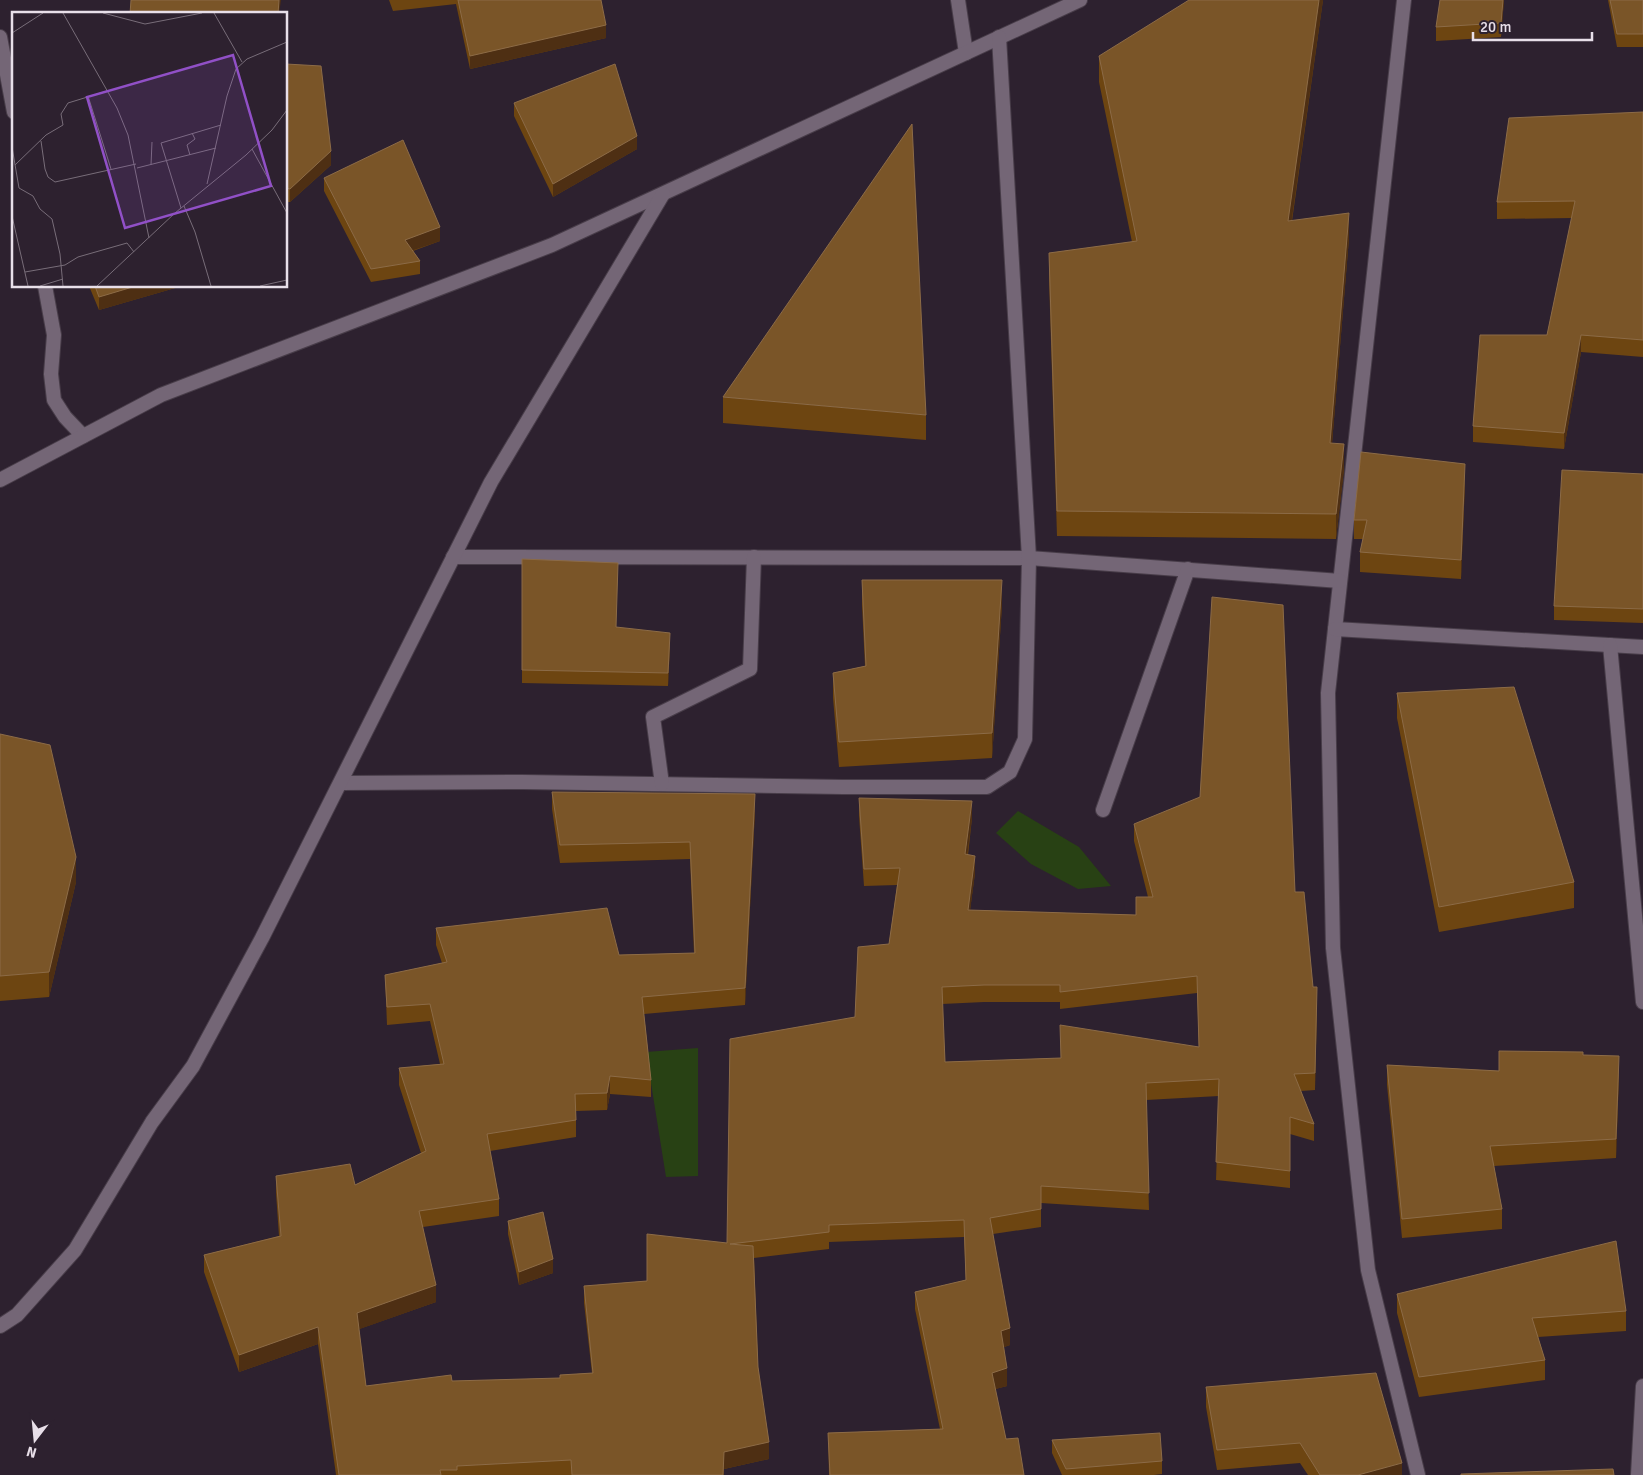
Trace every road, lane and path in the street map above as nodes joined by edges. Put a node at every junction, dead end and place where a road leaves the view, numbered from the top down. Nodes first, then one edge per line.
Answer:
1 (958, 0) edge
2 (1080, 0) edge
3 (1404, 0) edge
4 (0, 37) edge
5 (999, 37) junction
6 (966, 53) junction
7 (12, 101) edge
8 (663, 194) junction
9 (45, 288) edge
10 (83, 436) junction
11 (0, 480) edge
12 (754, 557) junction
13 (453, 558) junction
14 (1030, 558) junction
15 (1188, 570) junction
16 (1340, 581) junction
17 (1335, 629) junction
18 (1610, 645) junction
19 (1643, 646) edge
20 (341, 783) junction
21 (662, 784) junction
22 (1103, 810) dead end
23 (1643, 1002) edge
24 (0, 1326) edge
25 (1643, 1386) edge
26 (1418, 1475) edge
27 (1638, 1475) edge

1 - 6 street
2 - 5 street
3 - 16 street
4 - 7 street
5 - 6 street
5 - 14 street
6 - 8 street
8 - 10 street
8 - 13 street
9 - 10 street
10 - 11 street
12 - 13 street
12 - 14 street
12 - 21 street
13 - 20 street
14 - 15 street
14 - 21 street
15 - 16 street
15 - 22 street
16 - 17 street
17 - 18 street
17 - 26 street
18 - 19 street
18 - 23 street
20 - 21 street
20 - 24 street
25 - 27 street

